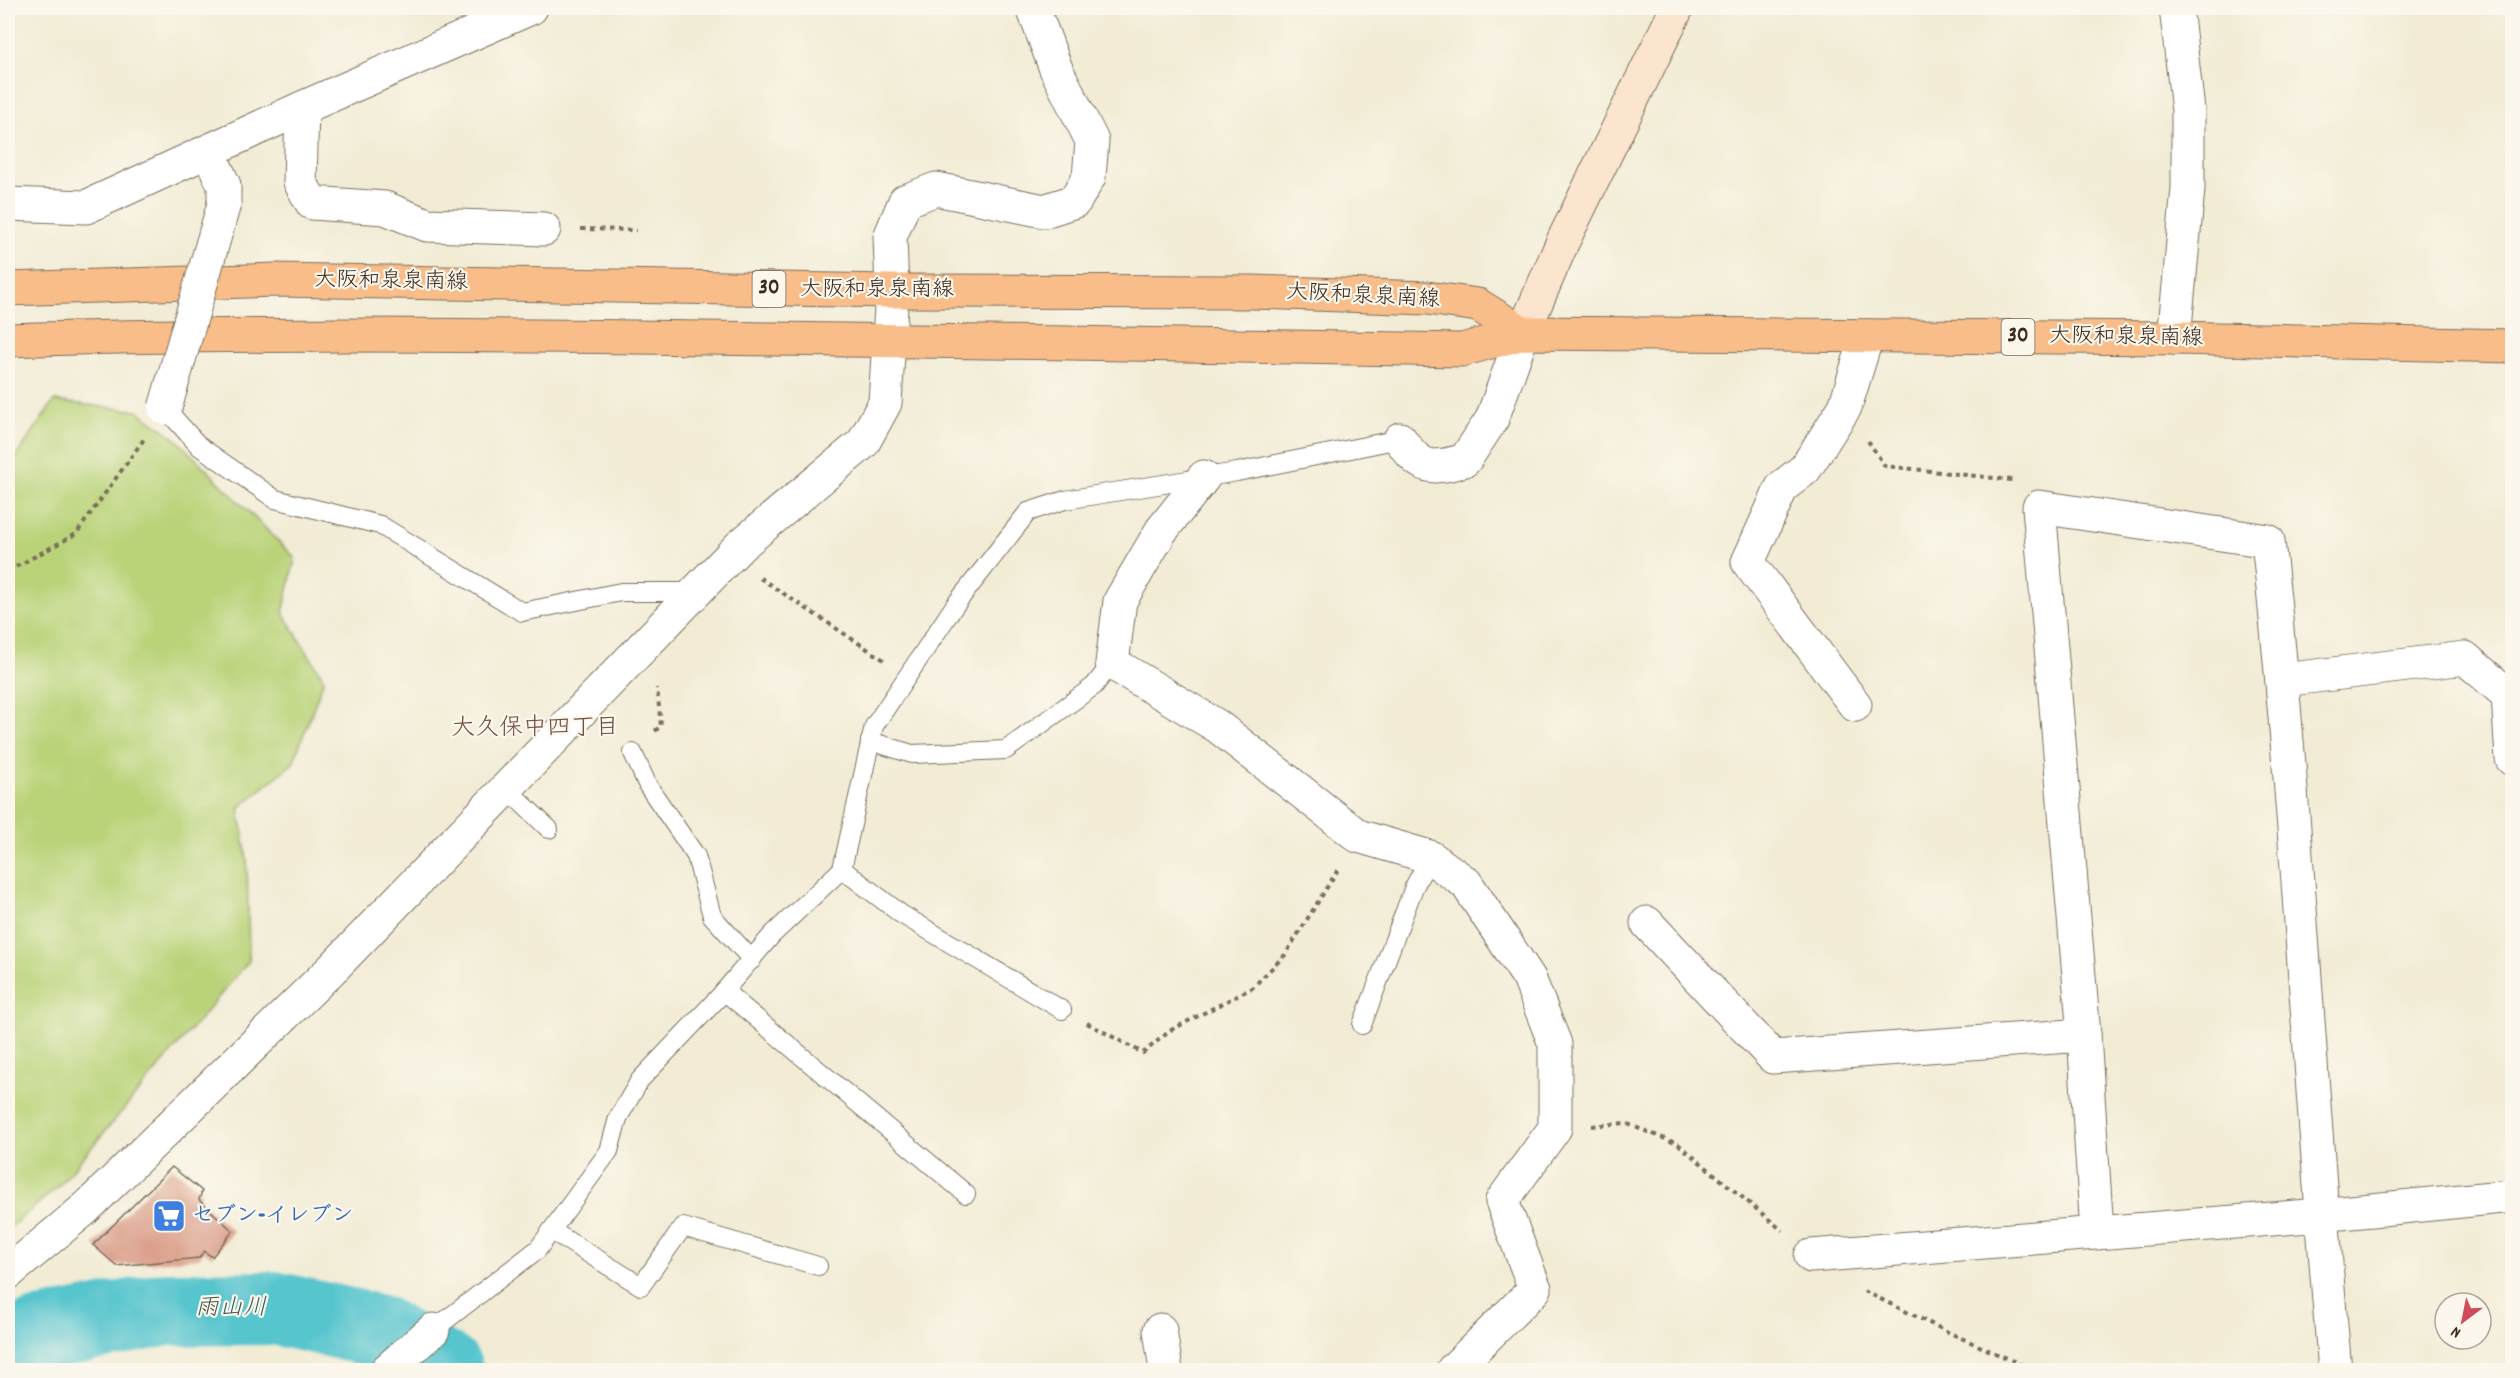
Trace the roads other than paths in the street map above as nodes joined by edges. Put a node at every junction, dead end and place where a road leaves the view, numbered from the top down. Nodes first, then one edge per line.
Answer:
1 (531, 8) edge
2 (1033, 8) edge
3 (1677, 8) edge
4 (2176, 8) edge
5 (302, 108) junction
6 (208, 151) junction
7 (8, 204) edge
8 (544, 229) road end
9 (8, 288) edge
10 (892, 291) junction
11 (1522, 333) junction
12 (1867, 336) junction
13 (2174, 338) junction
14 (890, 339) junction
15 (8, 340) edge
16 (2512, 346) edge
17 (165, 408) joint
18 (1400, 439) joint
19 (1204, 477) junction
20 (696, 592) junction
21 (1112, 663) junction
22 (2283, 680) junction
23 (1855, 705) dead end
24 (870, 741) junction
25 (633, 753) road end
26 (2512, 759) edge
27 (506, 788) junction
28 (549, 829) dead end
29 (1430, 857) junction
30 (842, 869) junction
31 (1647, 923) dead end
32 (752, 960) junction
33 (724, 991) junction
34 (1062, 1010) road end
35 (1362, 1026) dead end
36 (2084, 1035) junction
37 (966, 1194) dead end
38 (2512, 1196) edge
39 (2321, 1215) junction
40 (552, 1231) junction
41 (2097, 1232) junction
42 (1811, 1256) dead end
43 (818, 1266) dead end
44 (8, 1273) edge
45 (433, 1330) joint
46 (1160, 1330) dead end
47 (388, 1370) edge
48 (1166, 1371) edge
49 (1454, 1371) edge
50 (2335, 1371) edge

1 - 5 street
2 - 10 street
3 - 11 street
4 - 13 street
5 - 6 street
5 - 8 street
6 - 7 street
6 - 17 street, bridge
9 - 10 main road, 大阪和泉泉南線 / 30
10 - 11 main road, 大阪和泉泉南線 / 30
10 - 14 street
11 - 12 main road, 大阪和泉泉南線 / 30
11 - 14 main road, 大阪和泉泉南線 / 30
11 - 18 street
12 - 13 main road, 大阪和泉泉南線 / 30
12 - 23 street
13 - 16 main road, 大阪和泉泉南線 / 30
14 - 15 main road, 大阪和泉泉南線 / 30
14 - 20 street
17 - 20 lane
18 - 19 lane
19 - 21 street
19 - 24 lane
20 - 27 street
21 - 24 lane
21 - 29 street
22 - 26 street
22 - 36 street
22 - 39 street
24 - 30 lane
25 - 32 lane
27 - 28 lane
27 - 44 street
29 - 35 lane
29 - 49 street
30 - 32 lane
30 - 34 lane
31 - 36 street
32 - 33 lane
33 - 37 lane
33 - 40 lane
36 - 41 street
38 - 39 street
39 - 41 street
39 - 50 street
40 - 43 lane
40 - 45 lane
41 - 42 street
45 - 47 street
46 - 48 street

